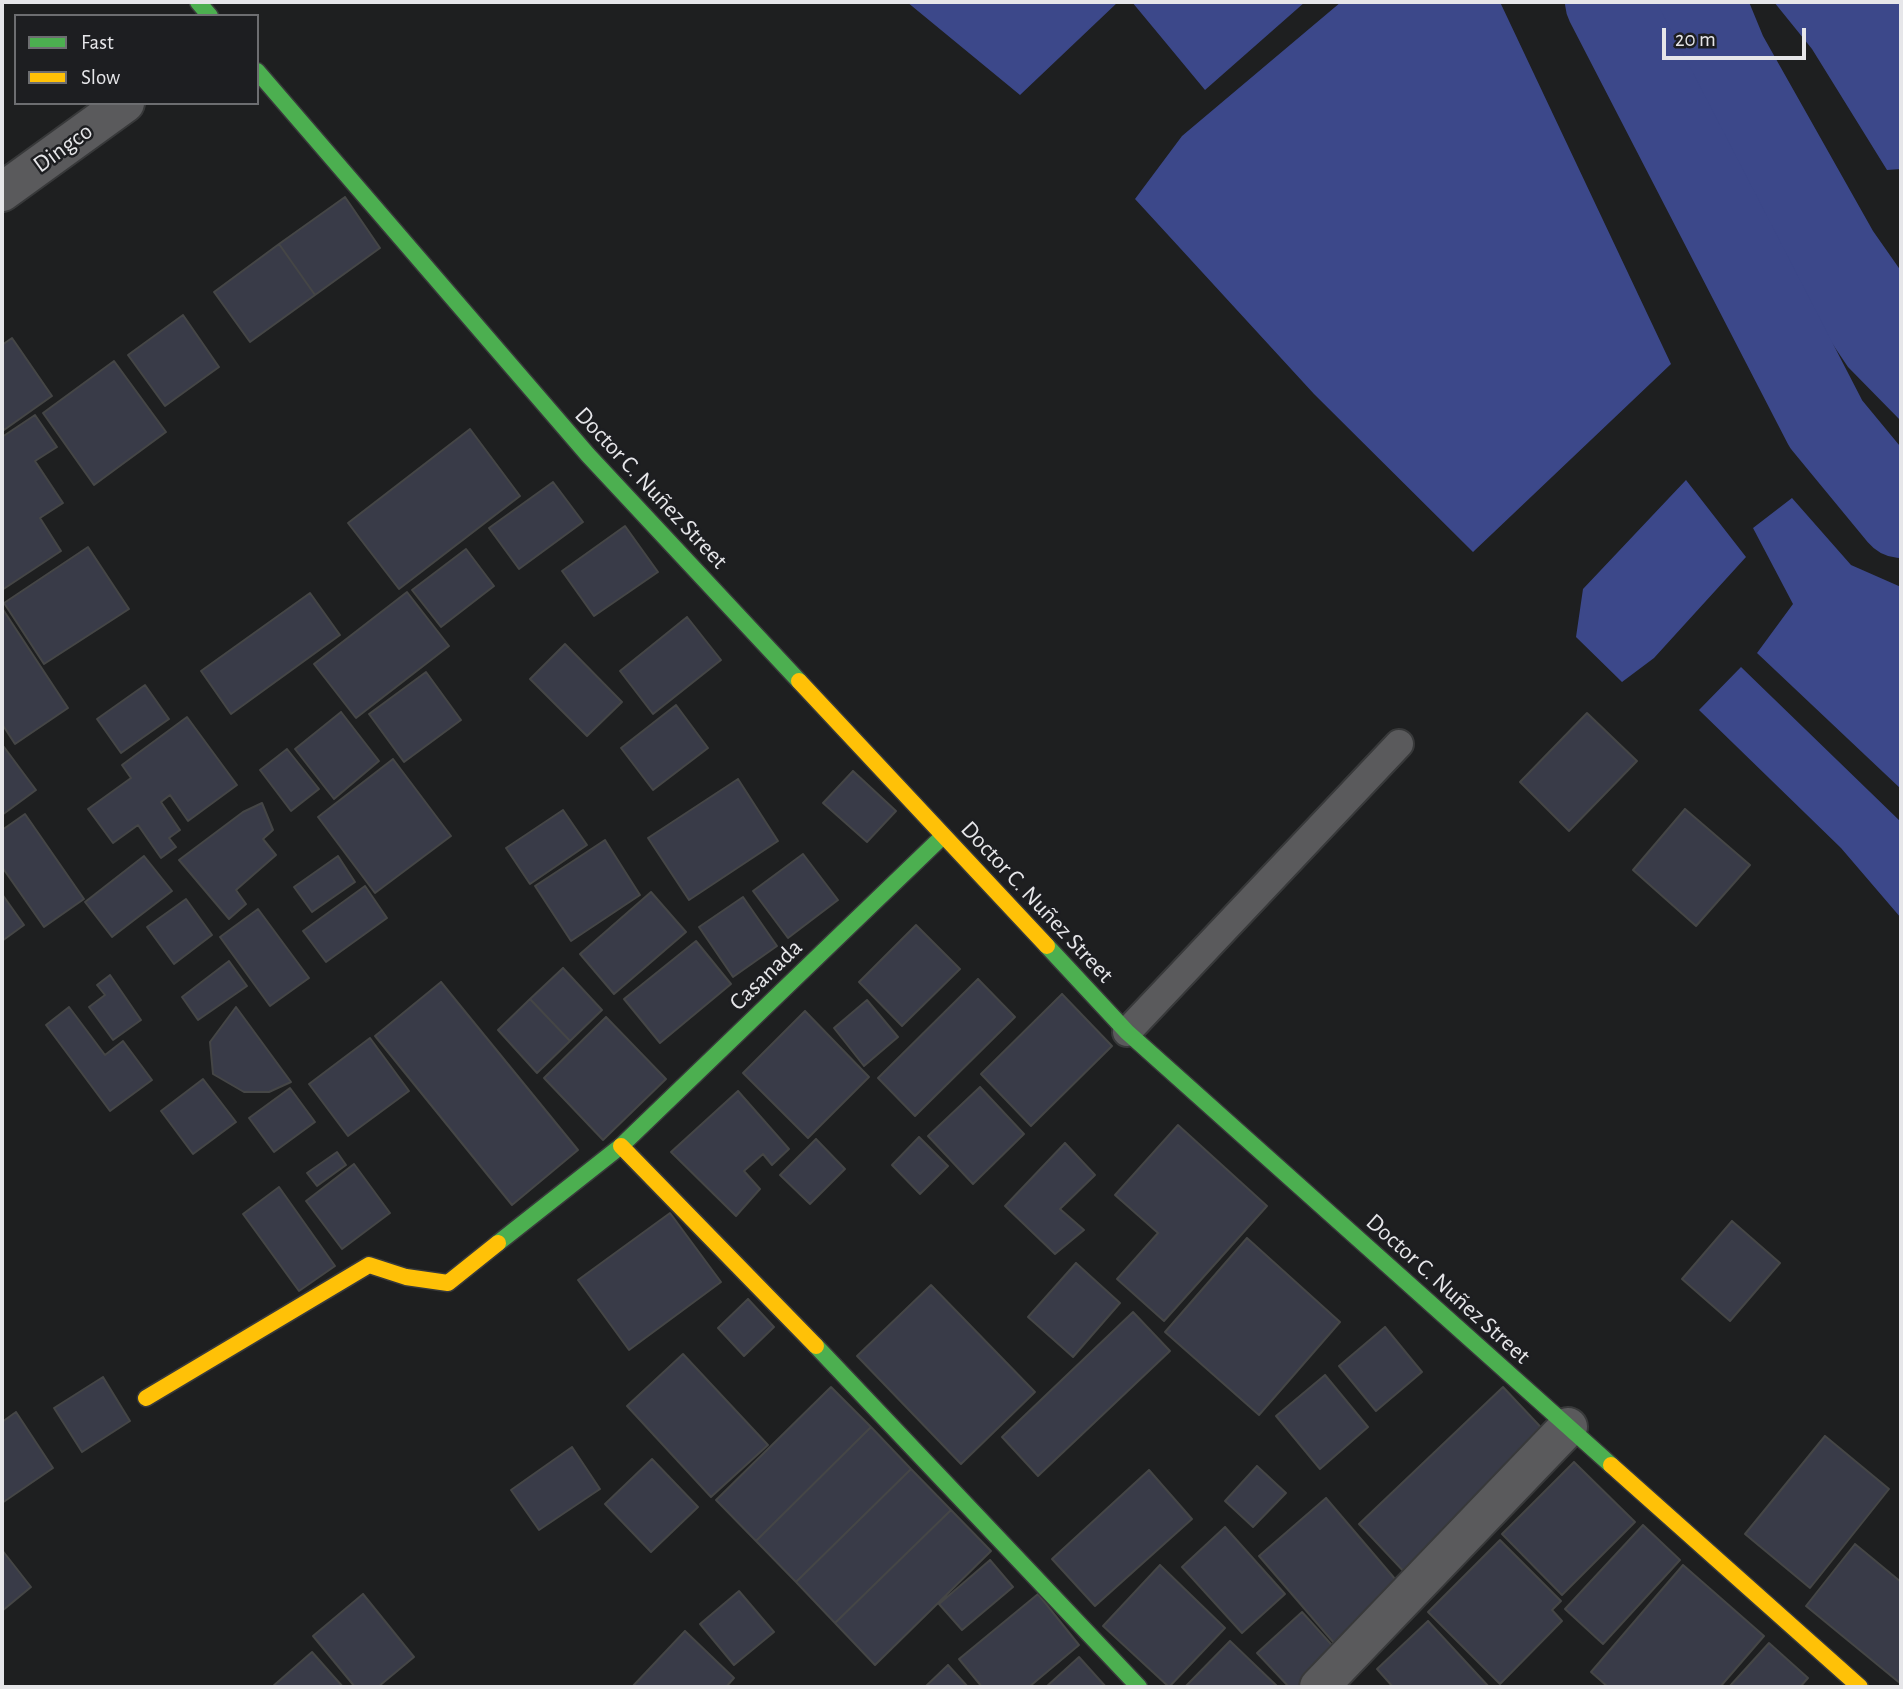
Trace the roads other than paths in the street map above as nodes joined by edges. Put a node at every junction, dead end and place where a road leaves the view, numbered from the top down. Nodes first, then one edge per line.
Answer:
1 (259, 73) edge
2 (122, 105) edge
3 (2, 192) edge
4 (1399, 744) dead end
5 (943, 836) junction
6 (1127, 1032) junction
7 (621, 1146) junction
8 (146, 1398) dead end
9 (1568, 1427) junction
10 (1139, 1687) edge
11 (1319, 1687) edge
12 (1860, 1687) edge

1 - 5 main road, Doctor C. Nuñez Street
2 - 3 street, Dingco
4 - 6 lane
5 - 6 main road, Doctor C. Nuñez Street
5 - 7 main road, Casanada
6 - 9 main road, Doctor C. Nuñez Street
7 - 8 main road, Casanada
7 - 10 main road
9 - 11 street
9 - 12 main road, Doctor C. Nuñez Street

